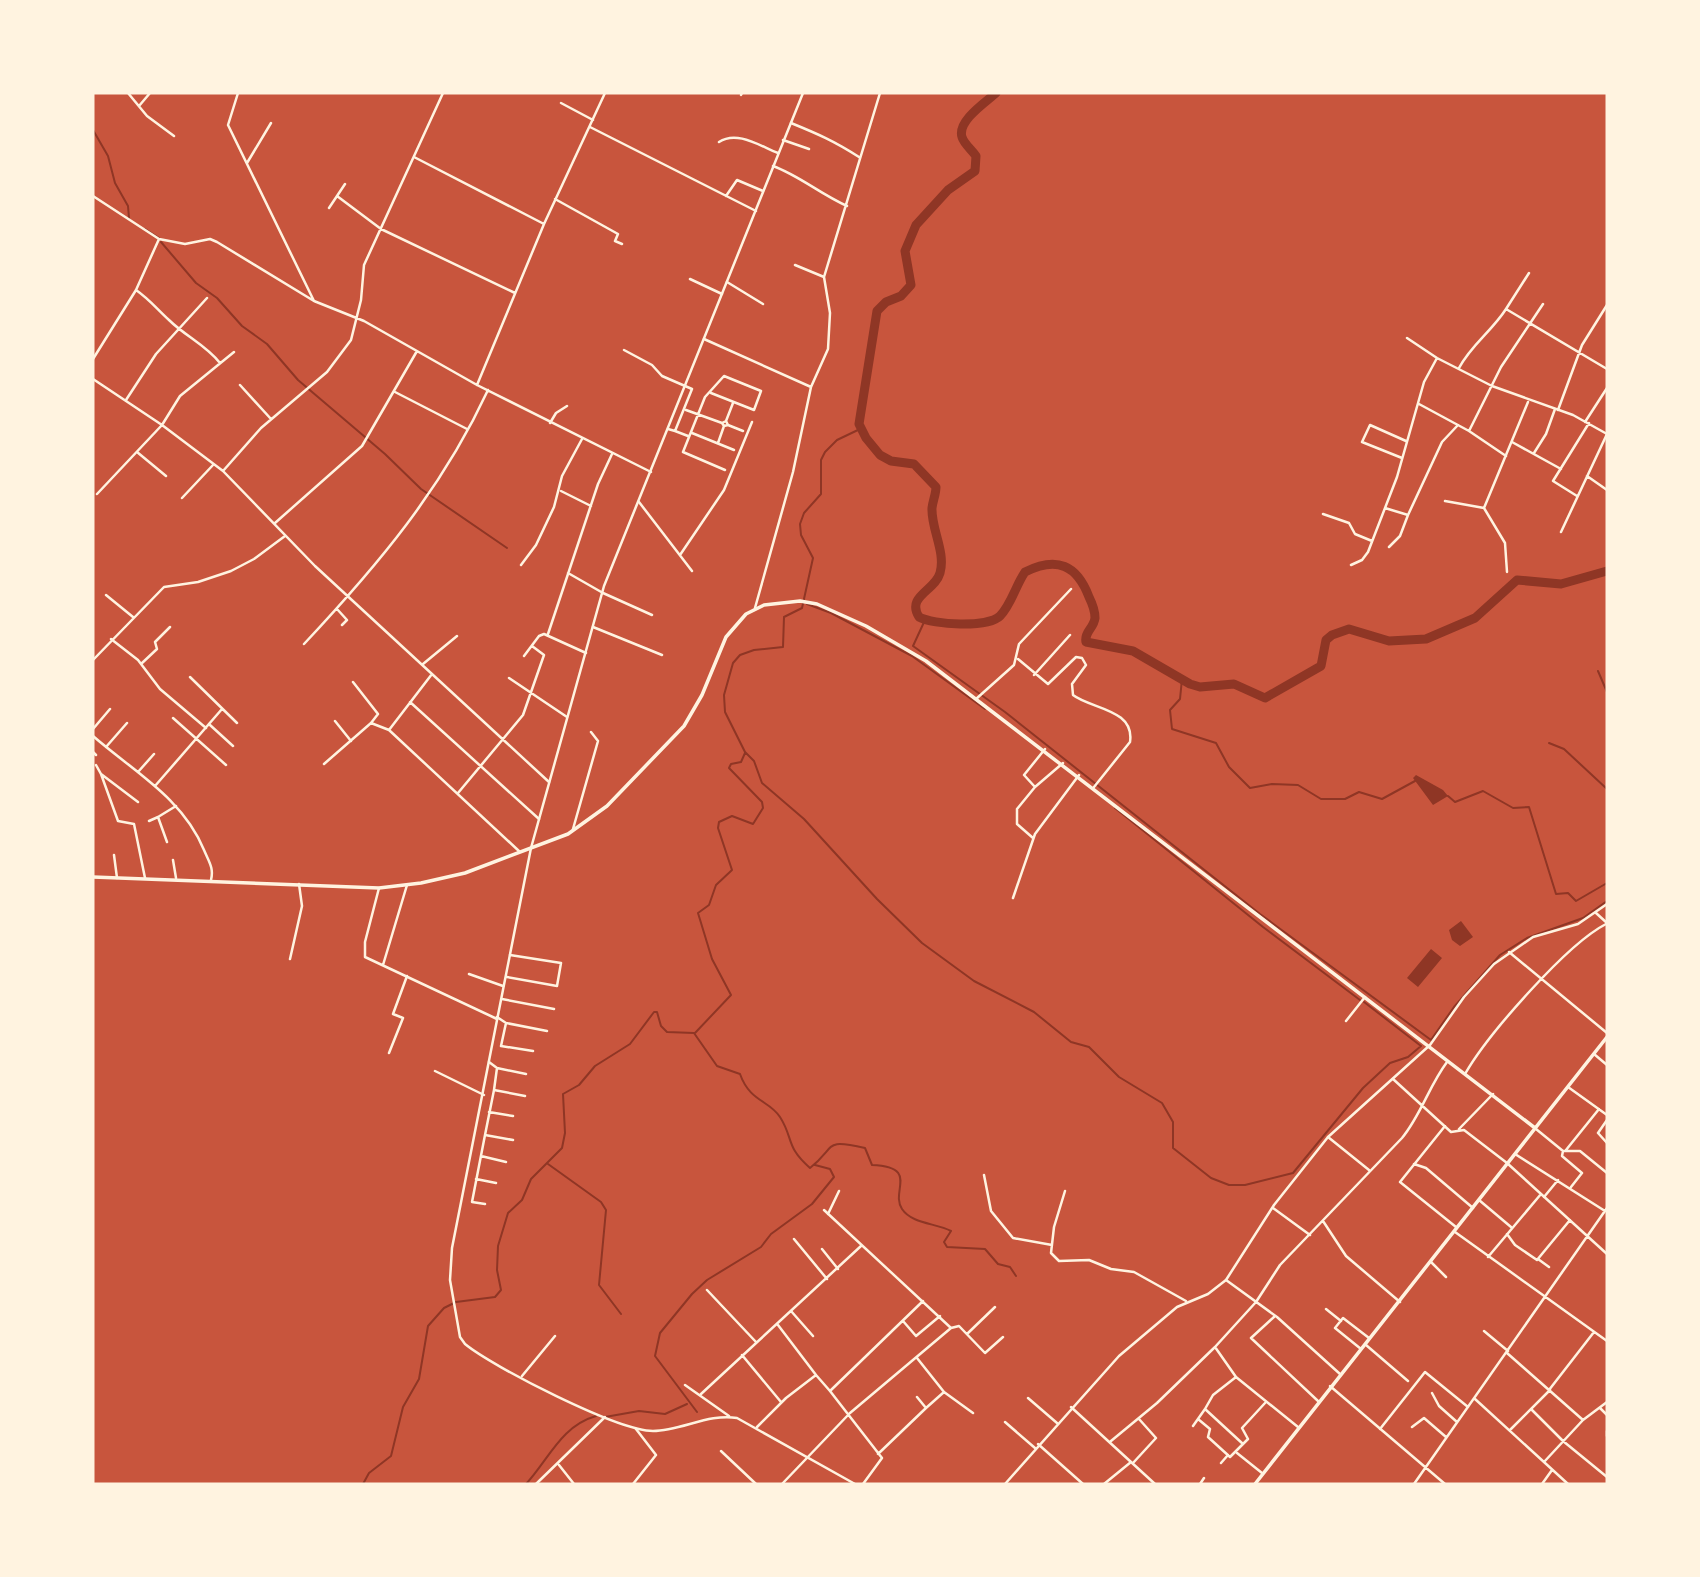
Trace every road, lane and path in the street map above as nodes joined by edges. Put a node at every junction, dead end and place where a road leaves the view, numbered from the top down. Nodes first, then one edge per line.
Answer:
1 (128, 93) edge
2 (150, 93) edge
3 (238, 93) edge
4 (443, 93) edge
5 (605, 93) edge
6 (803, 93) edge
7 (880, 93) edge
8 (561, 103) dead end
9 (138, 107) junction
10 (593, 120) junction
11 (271, 123) dead end
12 (791, 123) junction
13 (589, 127) junction
14 (174, 136) dead end
15 (783, 140) junction
16 (719, 142) dead end
17 (809, 149) dead end
18 (778, 153) junction
19 (414, 157) junction
20 (860, 158) junction
21 (247, 163) junction
22 (774, 166) junction
23 (345, 184) dead end
24 (763, 191) junction
25 (337, 196) junction
26 (726, 196) junction
27 (93, 197) edge
28 (555, 199) junction
29 (847, 206) junction
30 (329, 208) dead end
31 (755, 211) junction
32 (544, 224) junction
33 (381, 229) junction
34 (159, 239) junction
35 (622, 244) dead end
36 (795, 265) dead end
37 (1529, 274) dead end
38 (824, 277) junction
39 (690, 279) dead end
40 (727, 282) junction
41 (136, 290) junction
42 (515, 293) junction
43 (722, 294) junction
44 (207, 298) dead end
45 (314, 301) junction
46 (763, 304) dead end
47 (1543, 304) dead end
48 (1607, 305) edge
49 (1506, 309) junction
50 (356, 318) junction
51 (1529, 323) junction
52 (180, 328) junction
53 (1407, 338) dead end
54 (704, 339) junction
55 (624, 350) dead end
56 (417, 351) junction
57 (1580, 351) junction
58 (234, 352) dead end
59 (1437, 358) junction
60 (93, 359) edge
61 (219, 363) junction
62 (1459, 369) junction
63 (1607, 369) edge
64 (93, 379) edge
65 (240, 385) dead end
66 (477, 385) junction
67 (1492, 386) junction
68 (685, 387) junction
69 (811, 387) junction
70 (1607, 388) edge
71 (488, 390) junction
72 (395, 392) junction
73 (711, 393) junction
74 (126, 400) junction
75 (1529, 401) junction
76 (733, 403) junction
77 (1418, 404) junction
78 (567, 406) dead end
79 (685, 409) junction
80 (1557, 409) junction
81 (698, 413) junction
82 (271, 419) junction
83 (752, 422) dead end
84 (550, 423) junction
85 (1587, 423) junction
86 (725, 424) junction
87 (162, 425) junction
88 (1458, 425) junction
89 (468, 429) junction
90 (668, 429) junction
91 (743, 430) dead end
92 (675, 431) junction
93 (1469, 431) junction
94 (1607, 434) edge
95 (691, 435) junction
96 (582, 439) junction
97 (1407, 441) junction
98 (1513, 442) junction
99 (718, 443) junction
100 (734, 450) dead end
101 (137, 452) junction
102 (1534, 453) junction
103 (612, 454) junction
104 (1506, 456) junction
105 (1402, 458) junction
106 (214, 464) junction
107 (1561, 469) junction
108 (725, 470) dead end
109 (223, 471) junction
110 (651, 472) junction
111 (166, 476) dead end
112 (1587, 476) junction
113 (1607, 490) edge
114 (561, 491) dead end
115 (97, 494) dead end
116 (1577, 496) junction
117 (182, 498) dead end
118 (1445, 501) dead end
119 (639, 502) junction
120 (591, 506) junction
121 (1385, 508) junction
122 (1484, 508) junction
123 (1324, 514) dead end
124 (1408, 515) junction
125 (275, 523) junction
126 (1560, 533) dead end
127 (285, 536) junction
128 (1372, 541) junction
129 (1390, 547) dead end
130 (680, 555) junction
131 (521, 565) dead end
132 (1351, 565) dead end
133 (692, 571) dead end
134 (568, 572) junction
135 (1507, 572) dead end
136 (1071, 589) dead end
137 (603, 593) junction
138 (106, 595) dead end
139 (348, 597) junction
140 (337, 609) junction
141 (755, 609) junction
142 (653, 615) dead end
143 (133, 617) junction
144 (342, 625) dead end
145 (170, 627) dead end
146 (593, 627) junction
147 (548, 635) junction
148 (1070, 635) dead end
149 (457, 636) dead end
150 (111, 639) junction
151 (304, 644) dead end
152 (532, 646) junction
153 (586, 653) junction
154 (662, 655) dead end
155 (524, 656) dead end
156 (1018, 659) junction
157 (93, 660) edge
158 (141, 664) junction
159 (424, 664) junction
160 (433, 673) junction
161 (1034, 675) junction
162 (190, 677) dead end
163 (509, 678) dead end
164 (354, 682) dead end
165 (532, 694) junction
166 (978, 697) junction
167 (410, 702) junction
168 (110, 709) dead end
169 (222, 709) junction
170 (173, 718) dead end
171 (567, 718) junction
172 (335, 721) dead end
173 (127, 723) dead end
174 (237, 723) dead end
175 (371, 723) junction
176 (210, 725) junction
177 (93, 729) edge
178 (206, 729) junction
179 (389, 730) junction
180 (592, 733) dead end
181 (93, 736) edge
182 (505, 738) junction
183 (198, 740) junction
184 (351, 741) junction
185 (233, 746) dead end
186 (106, 747) junction
187 (1044, 751) junction
188 (154, 754) dead end
189 (324, 764) dead end
190 (96, 765) dead end
191 (226, 765) dead end
192 (1062, 765) junction
193 (481, 766) junction
194 (138, 772) junction
195 (101, 774) junction
196 (1077, 777) junction
197 (549, 782) junction
198 (1095, 785) junction
199 (155, 786) junction
200 (1035, 787) junction
201 (458, 793) junction
202 (138, 802) dead end
203 (176, 806) junction
204 (158, 817) junction
205 (539, 819) junction
206 (149, 821) dead end
207 (572, 832) junction
208 (1033, 838) junction
209 (167, 842) dead end
210 (531, 848) junction
211 (520, 852) junction
212 (114, 855) dead end
213 (173, 860) dead end
214 (93, 877) edge
215 (117, 878) junction
216 (145, 878) junction
217 (176, 878) junction
218 (211, 880) junction
219 (299, 884) junction
220 (407, 885) junction
221 (379, 888) junction
222 (1013, 898) dead end
223 (1607, 904) edge
224 (1596, 913) junction
225 (1607, 923) edge
226 (1509, 952) junction
227 (510, 956) junction
228 (290, 959) dead end
229 (383, 965) junction
230 (469, 974) dead end
231 (407, 976) junction
232 (507, 976) junction
233 (1543, 980) junction
234 (503, 986) junction
235 (1365, 998) junction
236 (502, 999) junction
237 (554, 1009) dead end
238 (497, 1018) junction
239 (1346, 1021) dead end
240 (506, 1023) junction
241 (547, 1031) dead end
242 (1607, 1035) edge
243 (1430, 1045) junction
244 (533, 1051) dead end
245 (389, 1054) dead end
246 (1594, 1054) junction
247 (1449, 1060) junction
248 (489, 1062) junction
249 (1607, 1065) edge
250 (497, 1068) junction
251 (435, 1071) dead end
252 (526, 1074) dead end
253 (1465, 1074) junction
254 (1393, 1079) junction
255 (1569, 1087) junction
256 (494, 1090) junction
257 (1493, 1094) junction
258 (484, 1095) junction
259 (525, 1096) dead end
260 (1422, 1105) junction
261 (1598, 1109) junction
262 (489, 1112) junction
263 (513, 1116) dead end
264 (1607, 1118) edge
265 (1445, 1126) junction
266 (1535, 1128) junction
267 (1458, 1130) junction
268 (485, 1135) junction
269 (1328, 1137) junction
270 (513, 1139) dead end
271 (1607, 1143) edge
272 (1564, 1151) junction
273 (1514, 1154) junction
274 (481, 1156) junction
275 (506, 1162) dead end
276 (1507, 1163) junction
277 (1414, 1164) junction
278 (1370, 1171) junction
279 (1607, 1173) edge
280 (984, 1175) dead end
281 (477, 1179) junction
282 (1559, 1179) junction
283 (496, 1183) dead end
284 (1571, 1187) junction
285 (839, 1191) dead end
286 (1065, 1191) dead end
287 (1543, 1195) junction
288 (1479, 1200) junction
289 (472, 1202) junction
290 (462, 1203) junction
291 (485, 1204) dead end
292 (1272, 1208) junction
293 (1473, 1208) junction
294 (1606, 1209) edge
295 (824, 1210) dead end
296 (828, 1214) junction
297 (1570, 1220) junction
298 (1323, 1221) junction
299 (1511, 1227) junction
300 (1456, 1230) junction
301 (1507, 1234) junction
302 (1310, 1235) junction
303 (1587, 1237) junction
304 (794, 1238) dead end
305 (1052, 1245) junction
306 (861, 1246) junction
307 (822, 1249) dead end
308 (1607, 1254) edge
309 (1488, 1257) junction
310 (1538, 1259) junction
311 (1431, 1262) junction
312 (1549, 1267) dead end
313 (838, 1269) junction
314 (1446, 1277) dead end
315 (827, 1279) junction
316 (1226, 1280) junction
317 (708, 1290) dead end
318 (1545, 1297) junction
319 (923, 1301) junction
320 (1186, 1301) junction
321 (1256, 1302) junction
322 (1400, 1302) junction
323 (995, 1307) dead end
324 (1326, 1309) dead end
325 (791, 1311) junction
326 (940, 1316) junction
327 (1275, 1316) junction
328 (903, 1321) junction
329 (1340, 1321) junction
330 (777, 1324) junction
331 (951, 1328) junction
332 (1484, 1331) dead end
333 (1594, 1332) junction
334 (967, 1334) junction
335 (555, 1336) dead end
336 (813, 1336) dead end
337 (1003, 1337) dead end
338 (1369, 1339) junction
339 (1607, 1341) edge
340 (756, 1342) junction
341 (1365, 1344) junction
342 (1215, 1347) junction
343 (1361, 1349) junction
344 (1507, 1352) junction
345 (742, 1355) junction
346 (917, 1358) junction
347 (1340, 1374) junction
348 (816, 1375) junction
349 (522, 1377) junction
350 (1236, 1377) junction
351 (1408, 1381) dead end
352 (685, 1385) dead end
353 (1331, 1386) junction
354 (1549, 1390) junction
355 (830, 1391) junction
356 (944, 1392) junction
357 (1432, 1393) dead end
358 (701, 1394) junction
359 (917, 1396) dead end
360 (1028, 1398) dead end
361 (1475, 1399) junction
362 (1318, 1401) junction
363 (781, 1402) junction
364 (1607, 1402) edge
365 (1265, 1403) junction
366 (1071, 1407) junction
367 (1468, 1407) junction
368 (926, 1408) junction
369 (1600, 1408) junction
370 (1205, 1409) junction
371 (1531, 1409) junction
372 (850, 1413) junction
373 (973, 1413) dead end
374 (1607, 1415) edge
375 (729, 1416) junction
376 (606, 1417) junction
377 (1138, 1418) junction
378 (1198, 1419) junction
379 (1583, 1420) junction
380 (1005, 1422) dead end
381 (1457, 1422) junction
382 (1057, 1423) junction
383 (1193, 1426) dead end
384 (757, 1427) junction
385 (1298, 1427) junction
386 (1412, 1427) dead end
387 (636, 1429) junction
388 (1380, 1429) junction
389 (1510, 1430) junction
390 (1446, 1437) junction
391 (1111, 1441) junction
392 (1563, 1441) junction
393 (1038, 1444) junction
394 (1244, 1445) junction
395 (1035, 1448) junction
396 (721, 1451) dead end
397 (1237, 1453) junction
398 (878, 1454) junction
399 (1228, 1455) junction
400 (810, 1457) junction
401 (1132, 1462) junction
402 (1544, 1462) junction
403 (1221, 1463) dead end
404 (558, 1464) junction
405 (1425, 1468) junction
406 (1552, 1470) junction
407 (1262, 1473) junction
408 (1607, 1477) edge
409 (1204, 1478) dead end
410 (536, 1484) edge
411 (574, 1484) edge
412 (633, 1484) edge
413 (756, 1484) edge
414 (782, 1484) edge
415 (855, 1484) edge
416 (863, 1484) edge
417 (1005, 1484) edge
418 (1083, 1484) edge
419 (1104, 1484) edge
420 (1155, 1484) edge
421 (1200, 1484) edge
422 (1255, 1484) edge
423 (1414, 1484) edge
424 (1445, 1484) edge
425 (1542, 1484) edge
426 (1568, 1484) edge

1 - 9 street
2 - 9 street
3 - 21 street
4 - 19 street
5 - 10 street
6 - 12 street
7 - 20 street
8 - 10 street
9 - 14 street
10 - 13 street
11 - 21 street
12 - 15 street
12 - 20 street
13 - 26 street
13 - 28 street
15 - 17 street
15 - 18 street
16 - 18 street
18 - 22 street
19 - 32 street
19 - 33 street
20 - 29 street
21 - 45 street
22 - 24 street
22 - 29 street
23 - 25 street
24 - 26 street
24 - 31 street
25 - 30 street
25 - 33 street
26 - 31 street
27 - 34 street
28 - 32 street
28 - 35 street
29 - 38 street
31 - 40 street
32 - 42 street
33 - 42 street
33 - 50 street
34 - 41 street
34 - 45 street
36 - 38 street
37 - 49 street
38 - 69 street
39 - 43 street
40 - 43 street
40 - 46 street
41 - 52 street
41 - 60 street
42 - 66 street
43 - 54 street
44 - 52 street
45 - 50 street
47 - 51 street
48 - 57 street
49 - 51 street
49 - 62 street
50 - 56 street
50 - 82 street
51 - 57 street
51 - 67 street
52 - 61 street
52 - 74 street
53 - 59 street
54 - 68 street
54 - 69 street
55 - 68 street
56 - 66 street
56 - 72 street
57 - 63 street
57 - 80 street
58 - 61 street
59 - 62 street
59 - 77 street
61 - 87 street
62 - 67 street
64 - 74 street
65 - 82 street
66 - 71 street
67 - 75 street
67 - 93 street
68 - 79 street
68 - 90 street
69 - 141 street
70 - 85 street
71 - 84 street
71 - 89 street
72 - 89 street
72 - 125 street
73 - 76 street
73 - 76 street
73 - 81 street
74 - 87 street
75 - 80 street
75 - 98 street
76 - 86 street
77 - 88 street
77 - 97 street
78 - 84 street
79 - 81 street
79 - 92 street
80 - 85 street
80 - 102 street
81 - 86 street
81 - 95 street
82 - 109 street
83 - 130 street
84 - 96 street
85 - 94 street
85 - 107 street
86 - 91 street
86 - 99 street
87 - 101 street
87 - 106 street
88 - 93 street
88 - 124 street
89 - 139 street
90 - 92 street
90 - 110 street
92 - 95 street
93 - 104 street
94 - 112 street
95 - 99 street
95 - 108 street
96 - 103 street
96 - 131 street
97 - 105 street
97 - 105 street
98 - 102 street
98 - 104 street
99 - 100 street
101 - 111 street
101 - 115 street
102 - 107 street
103 - 110 street
103 - 120 street
104 - 122 street
105 - 121 street
106 - 109 street
106 - 117 street
107 - 116 street
109 - 125 street
110 - 119 street
112 - 113 street
112 - 116 street
114 - 120 street
116 - 126 street
118 - 122 street
119 - 130 street
119 - 137 street
120 - 134 street
121 - 124 street
121 - 128 street
122 - 135 street
123 - 128 street
124 - 129 street
125 - 127 street
127 - 139 street
127 - 143 street
128 - 132 street
130 - 133 street
134 - 137 street
134 - 147 street
136 - 156 street
137 - 142 street
137 - 146 street
138 - 143 street
139 - 140 street
139 - 159 street
140 - 144 street
140 - 151 street
141 - 166 main road
141 - 207 main road
143 - 150 street
145 - 158 street
146 - 153 street
146 - 154 street
147 - 152 street
147 - 153 street
148 - 161 street
149 - 159 street
150 - 157 street
150 - 158 street
152 - 155 street
152 - 165 street
153 - 171 street
156 - 161 street
156 - 166 street
158 - 178 street
159 - 160 street
160 - 167 street
160 - 182 street
161 - 198 street
162 - 169 street
163 - 165 street
164 - 175 street
165 - 171 street
165 - 182 street
166 - 187 main road
167 - 179 street
167 - 193 street
168 - 177 street
169 - 174 street
169 - 176 street
170 - 183 street
171 - 197 street
172 - 184 street
173 - 186 street
175 - 179 street
175 - 184 street
176 - 178 street
176 - 185 street
178 - 183 street
179 - 201 street
180 - 207 street
181 - 186 street
182 - 193 street
182 - 197 street
183 - 191 street
183 - 199 street
184 - 189 street
186 - 194 street
187 - 192 main road
187 - 200 street
188 - 194 street
190 - 195 street
192 - 196 main road
192 - 200 street
193 - 201 street
193 - 205 street
194 - 199 street
195 - 202 street
195 - 216 street
196 - 198 main road
196 - 208 street
197 - 205 street
198 - 235 main road
199 - 203 street
200 - 208 street
201 - 211 street
203 - 204 street
203 - 218 street
204 - 206 street
204 - 209 street
205 - 210 street
207 - 210 main road
208 - 222 street
210 - 211 main road
210 - 227 street
211 - 220 main road
212 - 215 street
213 - 217 street
214 - 215 main road
215 - 216 main road
216 - 217 main road
217 - 218 main road
218 - 219 main road
219 - 221 main road
219 - 228 street
220 - 221 main road
220 - 229 street
221 - 229 street
223 - 224 street
224 - 225 street
224 - 226 street
225 - 233 street
226 - 233 street
226 - 243 street
227 - 232 street
227 - 232 street
229 - 231 street
230 - 234 street
231 - 238 street
231 - 245 street
232 - 234 street
233 - 242 street
233 - 253 street
234 - 236 street
235 - 239 street
235 - 243 main road
236 - 237 street
236 - 238 street
238 - 240 street
238 - 248 street
240 - 241 street
240 - 244 street
242 - 246 main road
243 - 247 main road
243 - 254 street
246 - 249 street
246 - 255 main road
247 - 253 main road
247 - 260 street
248 - 250 street
248 - 258 street
250 - 252 street
250 - 256 street
251 - 258 street
253 - 257 main road
254 - 260 street
254 - 269 street
255 - 261 street
255 - 266 main road
256 - 259 street
256 - 262 street
257 - 266 main road
257 - 267 street
258 - 290 street
260 - 265 street
260 - 278 street
261 - 264 street
261 - 272 street
262 - 263 street
262 - 268 street
264 - 271 street
265 - 267 street
265 - 277 street
266 - 272 street
266 - 273 main road
267 - 276 street
268 - 270 street
268 - 274 street
269 - 278 street
269 - 292 street
272 - 279 street
272 - 284 street
273 - 276 main road
273 - 282 street
274 - 275 street
274 - 281 street
276 - 287 street
276 - 288 main road
277 - 293 street
277 - 300 street
278 - 298 street
280 - 305 street
281 - 283 street
281 - 289 street
282 - 284 street
282 - 287 street
284 - 294 street
285 - 296 street
286 - 305 street
287 - 297 street
287 - 299 street
288 - 293 main road
288 - 299 street
289 - 290 street
289 - 291 street
290 - 349 street
292 - 302 street
292 - 316 street
293 - 300 main road
294 - 303 street
295 - 296 street
296 - 306 street
297 - 303 street
297 - 310 street
298 - 302 street
298 - 322 street
299 - 301 street
300 - 309 street
300 - 311 main road
301 - 309 street
301 - 310 street
302 - 321 street
303 - 308 street
303 - 318 street
304 - 315 street
305 - 320 street
306 - 313 street
306 - 319 street
307 - 313 street
309 - 318 street
310 - 312 street
311 - 314 street
311 - 322 main road
313 - 315 street
315 - 325 street
316 - 320 street
316 - 321 street
317 - 340 street
318 - 333 street
318 - 344 street
319 - 326 street
319 - 328 street
320 - 366 street
321 - 327 street
321 - 342 street
322 - 338 main road
323 - 334 street
324 - 329 street
325 - 330 street
325 - 336 street
326 - 328 street
326 - 331 street
327 - 347 street
327 - 362 street
328 - 355 street
329 - 338 street
329 - 343 street
330 - 340 street
330 - 348 street
331 - 334 street
331 - 346 street
332 - 344 street
333 - 339 street
333 - 354 street
334 - 337 street
335 - 349 street
338 - 341 main road
340 - 345 street
341 - 343 main road
341 - 351 street
342 - 350 street
342 - 377 street
343 - 347 main road
344 - 354 street
344 - 361 street
345 - 358 street
345 - 363 street
346 - 356 street
346 - 372 street
347 - 353 main road
348 - 355 street
348 - 363 street
349 - 376 street
350 - 365 street
350 - 370 street
352 - 358 street
353 - 362 main road
353 - 388 street
354 - 371 street
354 - 379 street
355 - 372 street
356 - 368 street
356 - 373 street
357 - 381 street
358 - 375 street
359 - 368 street
360 - 382 street
361 - 367 street
361 - 389 street
362 - 385 main road
363 - 384 street
364 - 369 street
365 - 385 street
365 - 394 street
366 - 382 street
366 - 391 street
367 - 381 street
367 - 388 street
368 - 398 street
369 - 374 street
369 - 379 street
370 - 378 street
370 - 394 street
371 - 389 street
371 - 392 street
372 - 398 street
372 - 400 street
375 - 384 street
375 - 387 street
376 - 387 street
376 - 404 street
377 - 391 street
377 - 401 street
378 - 383 street
378 - 399 street
379 - 392 street
380 - 395 street
381 - 390 street
382 - 393 street
384 - 400 street
385 - 407 main road
386 - 390 street
387 - 412 street
388 - 405 street
389 - 402 street
390 - 405 street
391 - 401 street
392 - 402 street
392 - 408 street
393 - 395 street
393 - 418 street
394 - 397 street
395 - 417 street
396 - 413 street
397 - 399 street
397 - 407 street
398 - 416 street
399 - 403 street
400 - 414 street
400 - 415 street
401 - 419 street
401 - 420 street
402 - 406 street
404 - 410 street
404 - 411 street
405 - 423 street
405 - 424 street
406 - 425 street
406 - 426 street
407 - 422 main road
409 - 421 street

